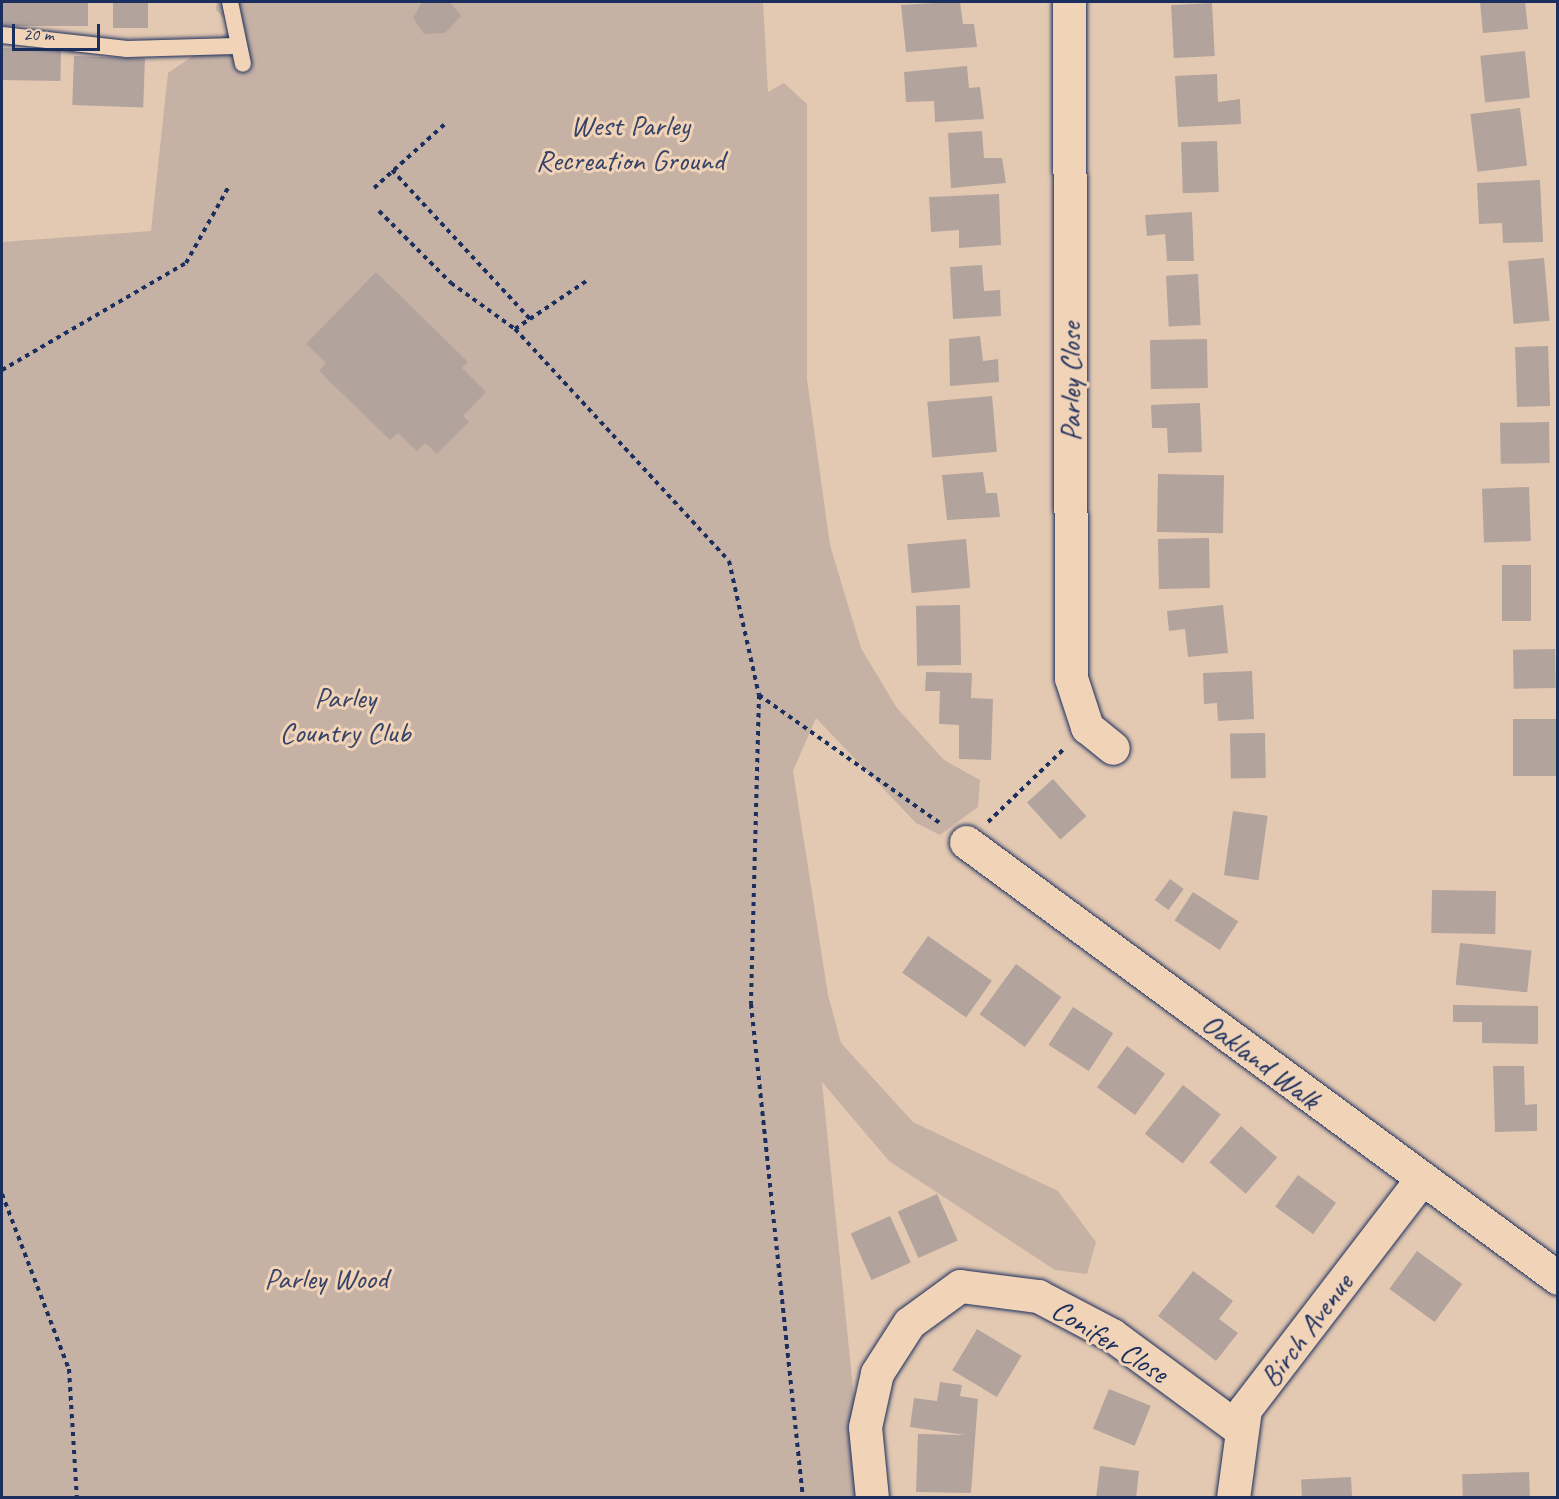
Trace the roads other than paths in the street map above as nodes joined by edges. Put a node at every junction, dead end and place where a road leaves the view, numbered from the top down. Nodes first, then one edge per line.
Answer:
1 (230, 2) edge
2 (1069, 2) edge
3 (2, 35) edge
4 (235, 46) junction
5 (243, 64) dead end
6 (1113, 748) dead end
7 (966, 842) road end
8 (1421, 1180) junction
9 (1557, 1278) edge
10 (1241, 1430) junction
11 (872, 1497) edge
12 (1233, 1497) edge

1 - 4 lane
2 - 6 street, Parley Close
3 - 4 lane
4 - 5 lane
7 - 8 street, Oakland Walk
8 - 9 street, Oakland Walk
8 - 10 street, Birch Avenue
10 - 11 street, Conifer Close
10 - 12 street, Birch Avenue

